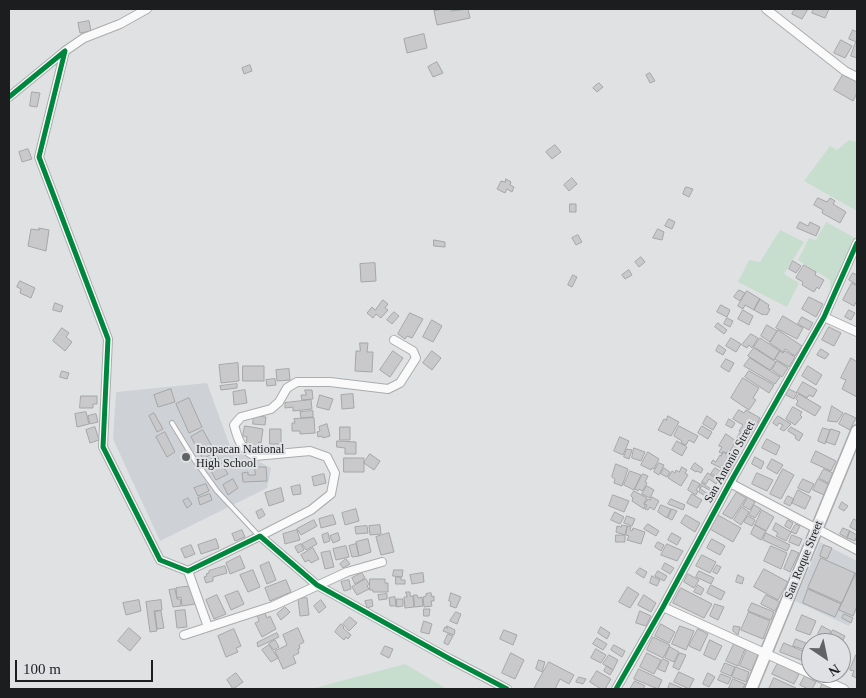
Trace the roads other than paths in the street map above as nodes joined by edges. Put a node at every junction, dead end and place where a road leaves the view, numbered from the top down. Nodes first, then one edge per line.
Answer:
1 (147, 9) edge
2 (766, 9) edge
3 (66, 52) junction
4 (857, 77) edge
5 (9, 97) edge
6 (857, 243) edge
7 (824, 317) junction
8 (857, 332) edge
9 (394, 340) dead end
10 (172, 423) dead end
11 (857, 431) edge
12 (730, 483) junction
13 (816, 528) junction
14 (260, 536) junction
15 (857, 550) edge
16 (382, 562) dead end
17 (188, 571) junction
18 (317, 585) junction
19 (663, 607) junction
20 (208, 627) junction
21 (184, 635) dead end
22 (766, 654) junction
23 (508, 689) edge
24 (616, 689) edge
25 (751, 689) edge
26 (844, 689) edge

1 - 3 street
2 - 4 street
3 - 5 street
3 - 17 street
6 - 7 street, San Antonio Street
7 - 8 street
7 - 12 street, San Antonio Street
9 - 14 street
10 - 14 lane
11 - 13 main road, San Roque Street
12 - 13 street
12 - 19 street, San Antonio Street
13 - 15 street
13 - 22 main road, San Roque Street
14 - 17 street
14 - 18 street
16 - 18 street
17 - 20 street
18 - 20 street
18 - 23 street
19 - 22 street
19 - 24 street, San Antonio Street
20 - 21 street
22 - 25 main road, San Roque Street
22 - 26 street

